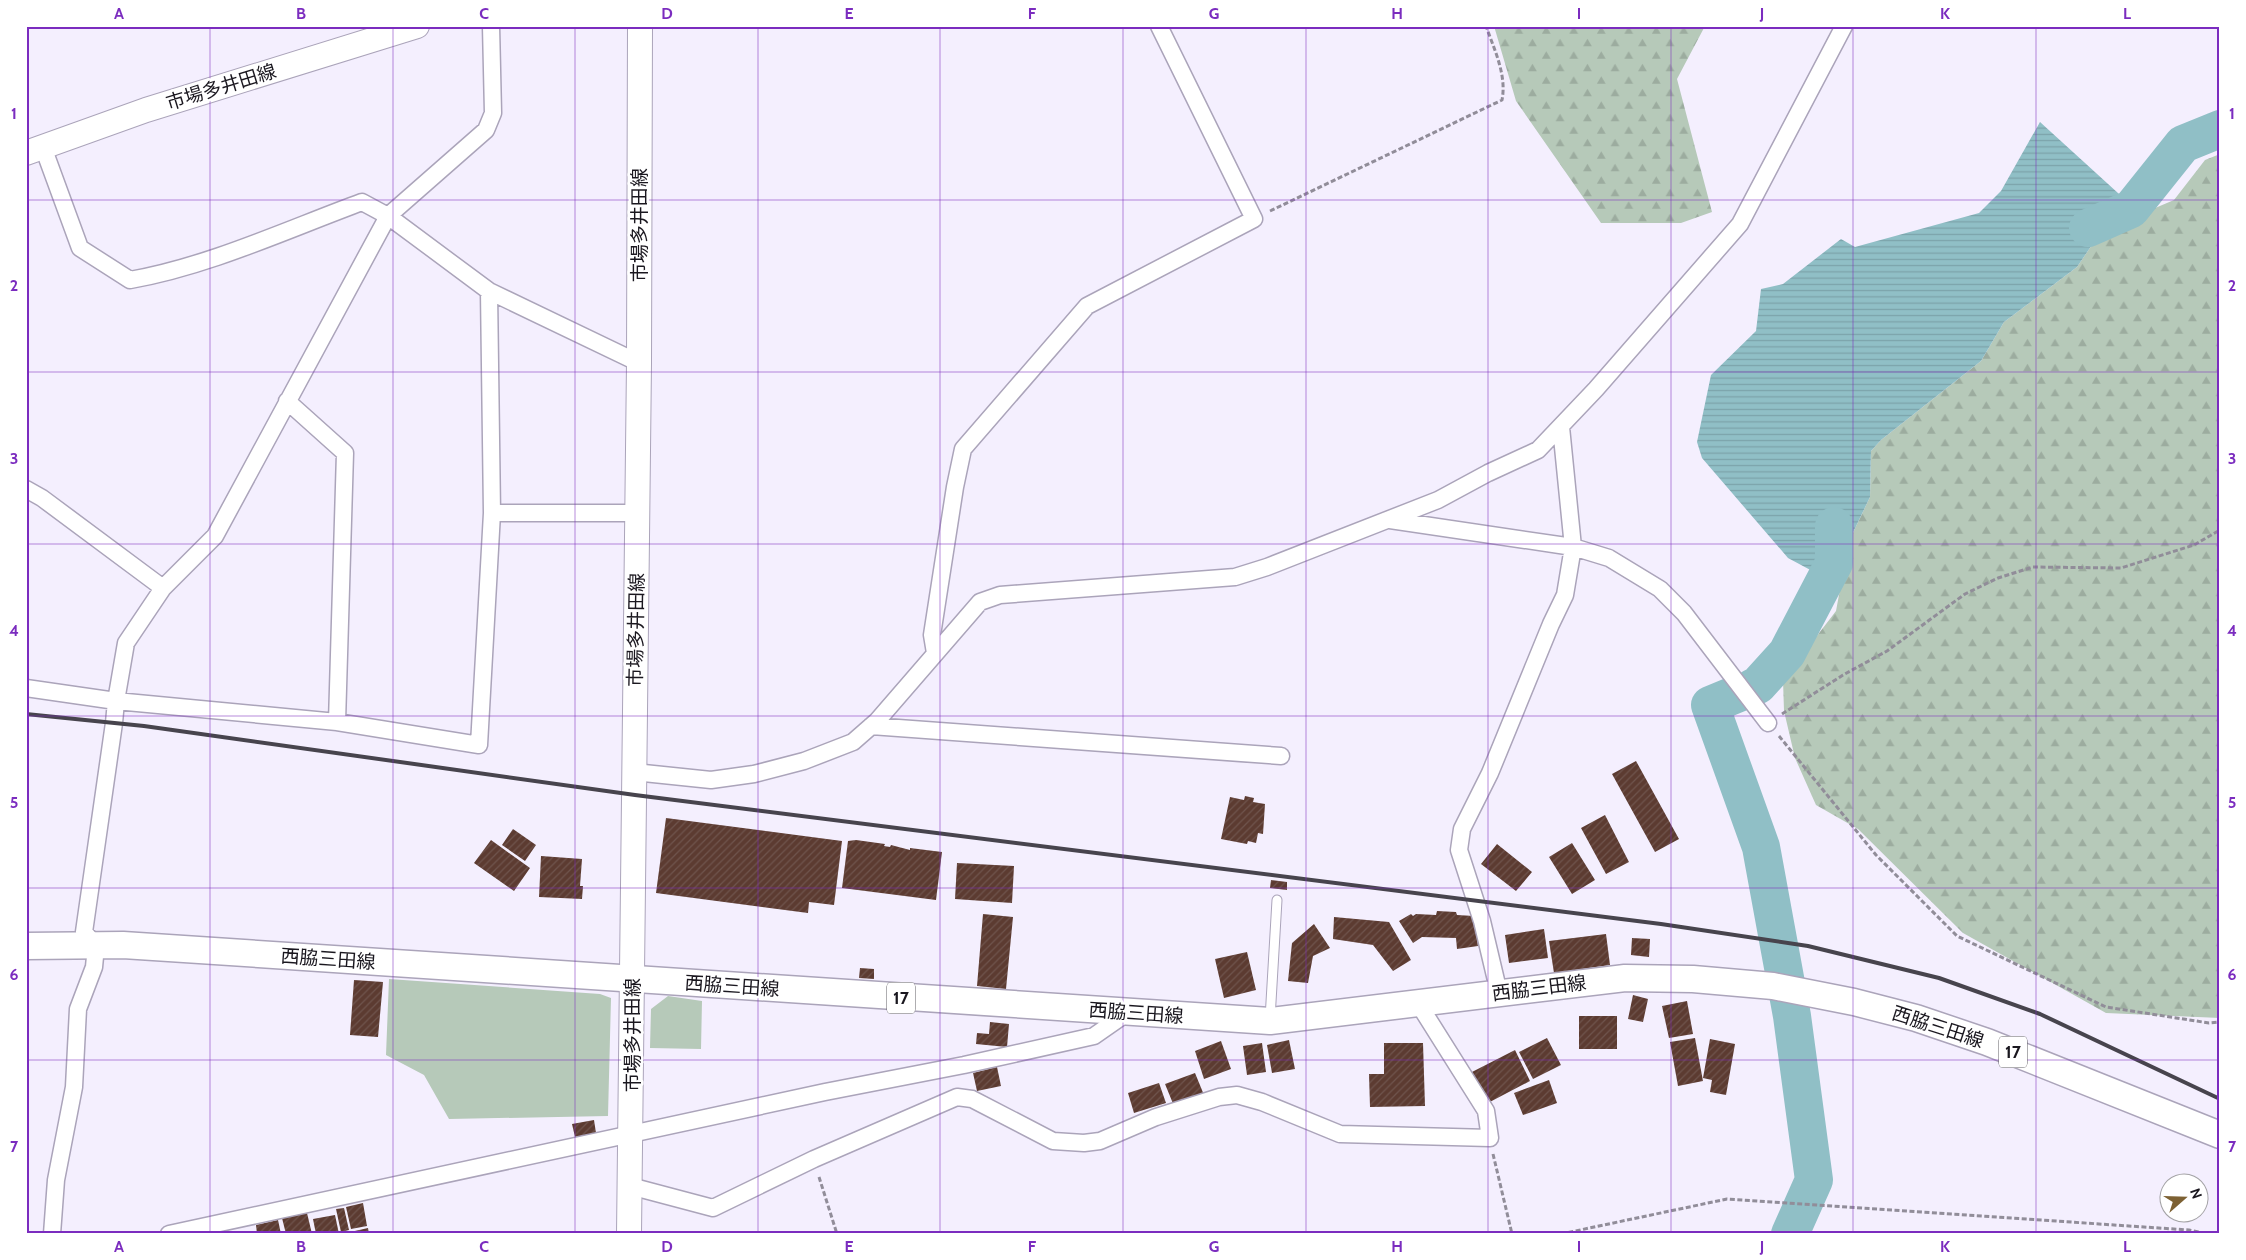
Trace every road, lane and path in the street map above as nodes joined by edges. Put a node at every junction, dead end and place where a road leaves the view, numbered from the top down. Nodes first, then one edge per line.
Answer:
1 (416, 26) edge
2 (491, 26) edge
3 (640, 26) edge
4 (1159, 26) edge
5 (1486, 26) edge
6 (1844, 26) edge
7 (34, 150) edge
8 (388, 216) junction
9 (1254, 219) junction
10 (490, 291) junction
11 (639, 363) junction
12 (287, 401) junction
13 (1561, 427) junction
14 (26, 489) edge
15 (492, 512) junction
16 (638, 513) junction
17 (1388, 520) junction
18 (2220, 530) edge
19 (1572, 548) junction
20 (163, 588) junction
21 (935, 653) junction
22 (26, 688) edge
23 (116, 700) junction
24 (337, 722) junction
25 (1768, 723) junction
26 (872, 726) junction
27 (1280, 756) dead end
28 (634, 772) junction
29 (1277, 900) dead end
30 (26, 946) edge
31 (96, 946) junction
32 (632, 978) junction
33 (1499, 993) junction
34 (1418, 1003) junction
35 (1126, 1012) junction
36 (1270, 1021) junction
37 (2220, 1022) edge
38 (631, 1135) junction
39 (2220, 1135) edge
40 (1490, 1138) junction
41 (814, 1160) junction
42 (630, 1186) junction
43 (52, 1234) edge
44 (169, 1234) edge
45 (629, 1234) edge
46 (836, 1234) edge
47 (1512, 1234) edge
48 (1561, 1234) edge
49 (2208, 1234) edge

1 - 7 main road, 市場多井田線
2 - 8 street
3 - 11 main road, 市場多井田線
4 - 9 street
5 - 9 path
6 - 13 street
7 - 8 street
8 - 10 street
8 - 12 street
9 - 21 street
10 - 11 street
10 - 15 street
11 - 16 main road, 市場多井田線
12 - 20 street
12 - 24 street
13 - 17 street
13 - 19 street
14 - 20 street
15 - 16 street
15 - 24 street
16 - 28 main road, 市場多井田線
17 - 19 street
17 - 21 street
18 - 25 path
19 - 25 street
19 - 33 street
20 - 23 street
21 - 26 street
22 - 23 street
23 - 24 street
23 - 31 street
25 - 37 path
26 - 27 street
26 - 28 street
28 - 32 main road, 市場多井田線
29 - 36 lane
30 - 31 main road, 西脇三田線 / 17
31 - 32 main road, 西脇三田線 / 17
31 - 43 street
32 - 35 main road, 西脇三田線 / 17
32 - 38 main road, 市場多井田線
33 - 34 main road, 西脇三田線 / 17
33 - 39 main road, 西脇三田線 / 17
34 - 36 main road, 西脇三田線 / 17
34 - 40 street
35 - 36 main road, 西脇三田線 / 17
35 - 38 street
38 - 42 main road, 市場多井田線
38 - 44 street
40 - 41 street
40 - 47 path
41 - 42 street
41 - 46 path
42 - 45 main road, 市場多井田線
48 - 49 path

